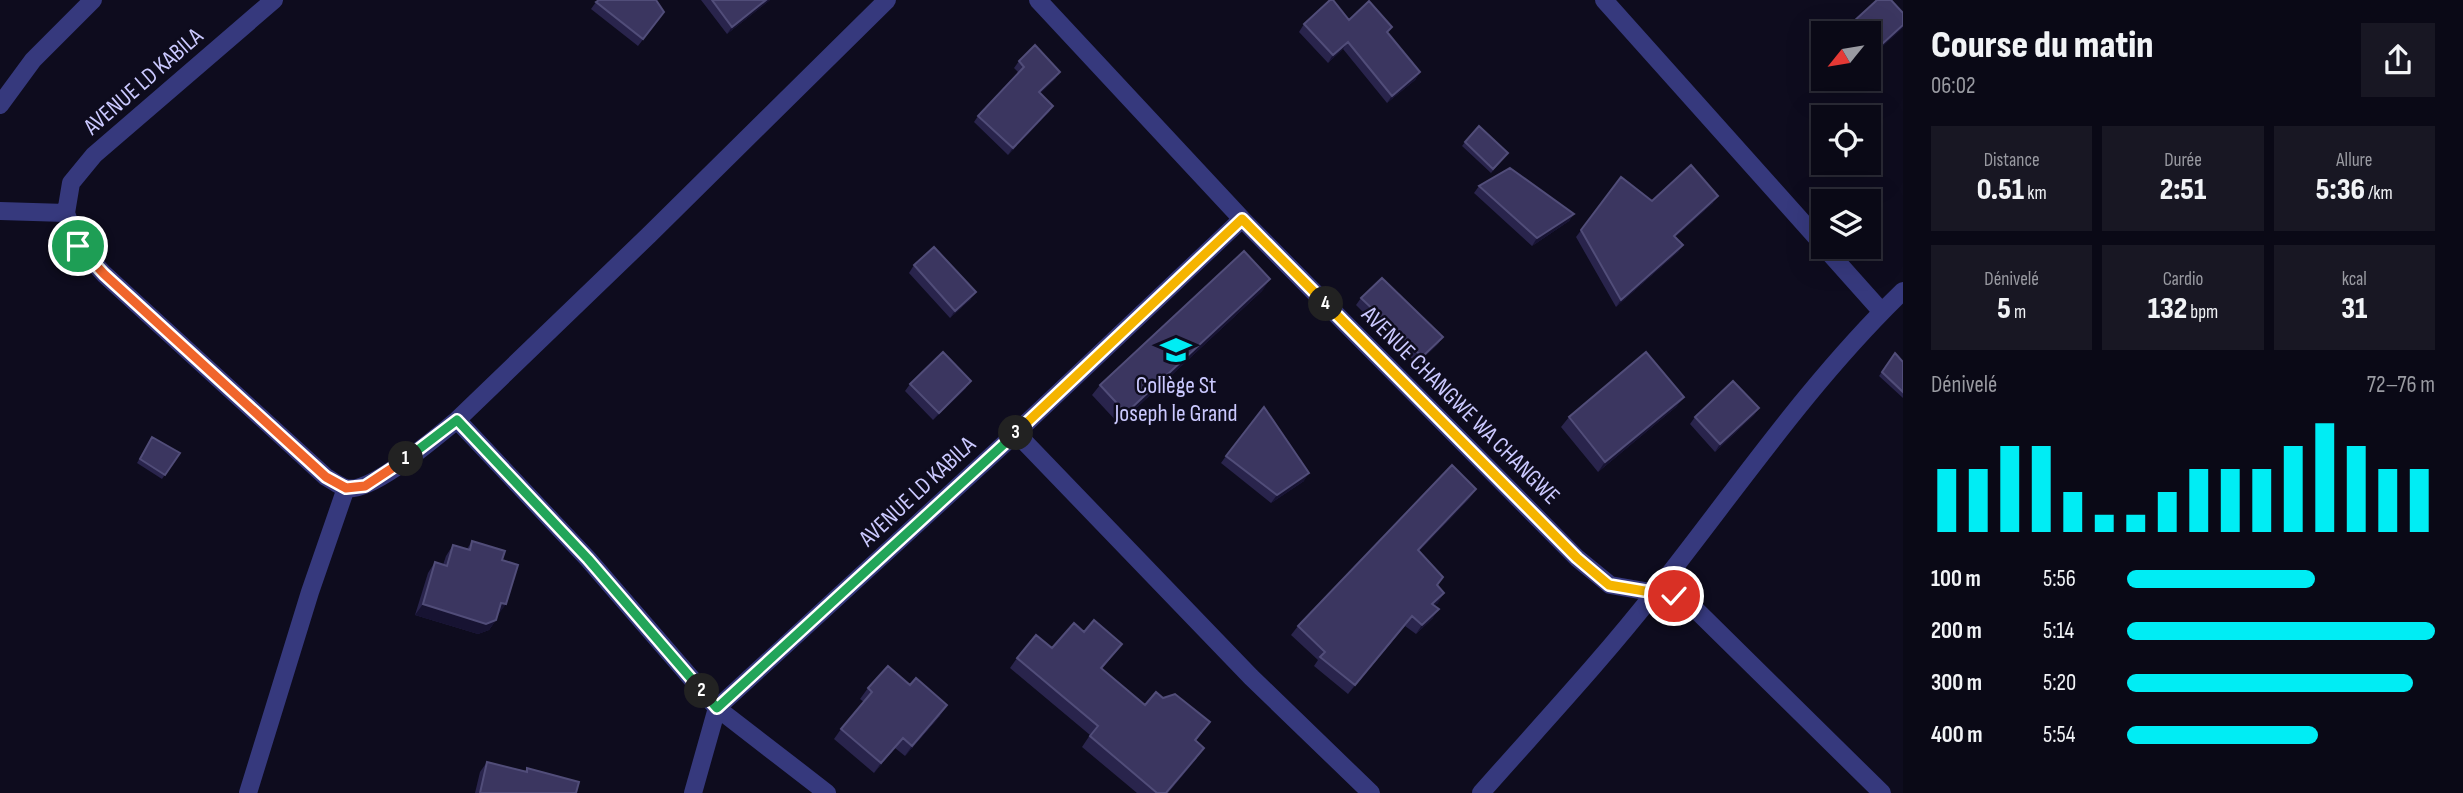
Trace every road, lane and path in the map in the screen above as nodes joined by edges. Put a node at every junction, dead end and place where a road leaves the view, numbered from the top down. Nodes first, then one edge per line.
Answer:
1 (93, 0) edge
2 (274, 0) edge
3 (887, 0) edge
4 (1038, 0) edge
5 (1604, 0) edge
6 (0, 105) edge
7 (0, 211) edge
8 (66, 213) junction
9 (1242, 219) junction
10 (1811, 231) edge
11 (1835, 259) edge
12 (1903, 291) edge
13 (1882, 312) junction
14 (457, 420) junction
15 (1016, 433) junction
16 (346, 488) junction
17 (1655, 593) junction
18 (717, 708) junction
19 (248, 793) edge
20 (693, 793) edge
21 (827, 793) edge
22 (1371, 793) edge
23 (1481, 793) edge
24 (1882, 793) edge

1 - 6 street
2 - 8 street, AVENUE LD KABILA
3 - 14 street
4 - 9 street, AVENUE CHANGWE WA CHANGWE
5 - 10 street
7 - 8 street
8 - 16 street
9 - 15 street, AVENUE LD KABILA
9 - 17 street, AVENUE CHANGWE WA CHANGWE
11 - 13 street
12 - 13 street
13 - 17 street
14 - 16 street
14 - 18 street
15 - 18 street, AVENUE LD KABILA
15 - 22 street
16 - 19 street
17 - 23 street
17 - 24 street, AVENUE CHANGWE WA CHANGWE
18 - 20 street
18 - 21 street

